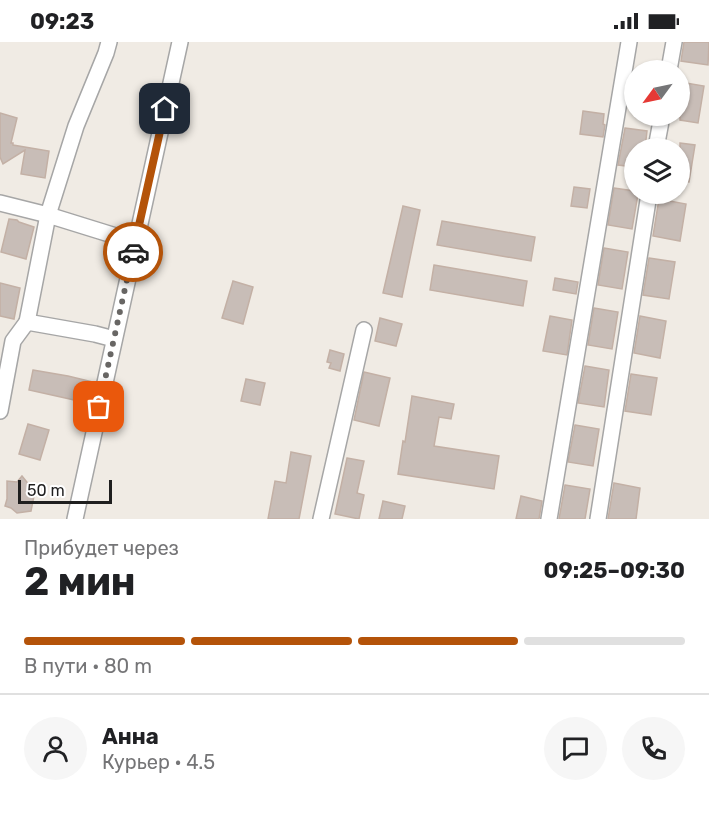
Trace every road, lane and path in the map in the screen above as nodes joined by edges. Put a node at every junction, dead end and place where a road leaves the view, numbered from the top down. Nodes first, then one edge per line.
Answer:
1 (109, 42) edge
2 (180, 42) edge
3 (629, 42) edge
4 (674, 42) edge
5 (671, 60) edge
6 (0, 203) edge
7 (647, 204) edge
8 (48, 215) junction
9 (135, 242) junction
10 (27, 322) junction
11 (364, 330) dead end
12 (6, 339) edge
13 (114, 339) junction
14 (0, 411) edge
15 (75, 519) edge
16 (321, 519) edge
17 (549, 519) edge
18 (598, 519) edge

1 - 8 street
2 - 9 street
3 - 17 street
4 - 5 street
6 - 8 street
7 - 18 street
8 - 9 street
8 - 10 street
9 - 13 street
10 - 12 street
10 - 13 street
11 - 16 street
12 - 14 street
13 - 15 street

